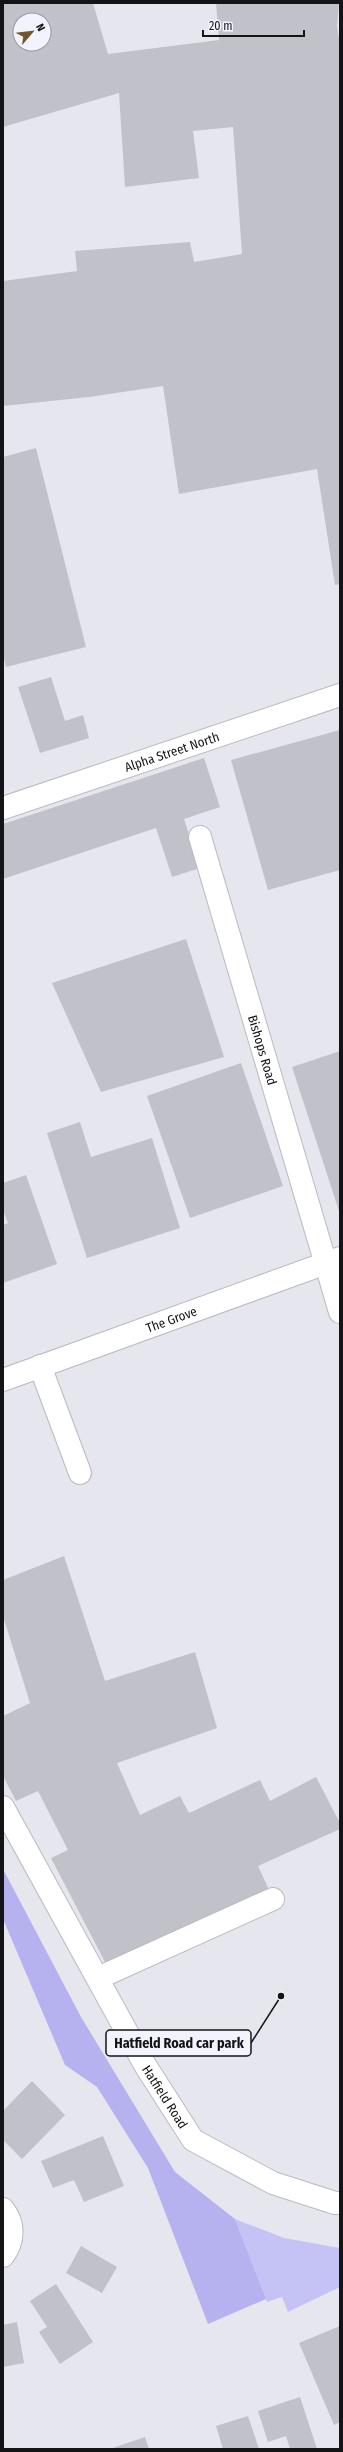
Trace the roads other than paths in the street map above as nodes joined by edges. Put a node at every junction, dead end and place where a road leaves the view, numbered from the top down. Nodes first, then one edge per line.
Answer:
1 (340, 695) edge
2 (3, 808) edge
3 (200, 837) dead end
4 (333, 1260) edge
5 (340, 1312) edge
6 (40, 1366) junction
7 (3, 1380) edge
8 (80, 1473) dead end
9 (3, 1807) edge
10 (273, 1899) dead end
11 (98, 1978) junction
12 (340, 2202) edge
13 (3, 2209) edge
14 (3, 2256) edge

1 - 2 street, Alpha Street North
3 - 4 street, Bishops Road
4 - 5 street
4 - 6 street, The Grove
6 - 7 street, The Grove
6 - 8 street
9 - 11 street, Hatfield Road
10 - 11 street
11 - 12 street, Hatfield Road
13 - 14 street

